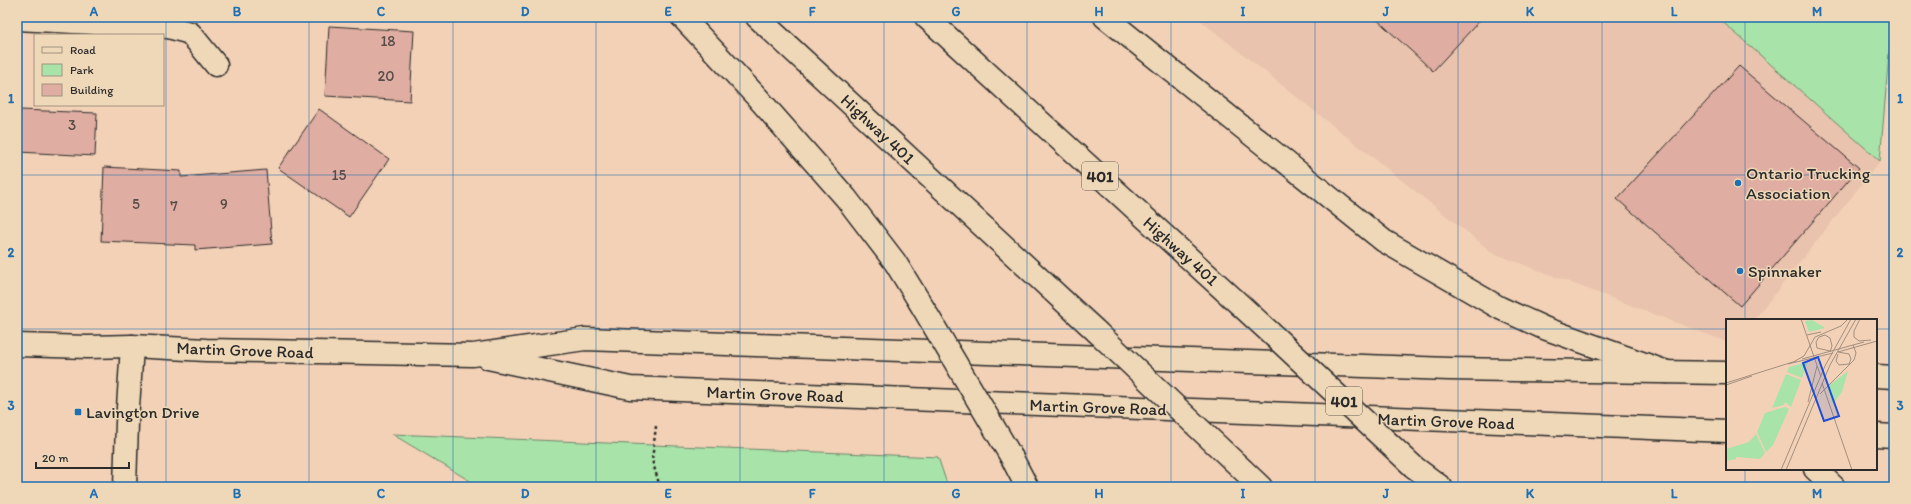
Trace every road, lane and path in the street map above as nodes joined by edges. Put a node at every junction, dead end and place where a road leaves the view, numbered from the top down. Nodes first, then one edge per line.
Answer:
1 (682, 17) edge
2 (757, 17) edge
3 (926, 17) edge
4 (1105, 17) edge
5 (17, 19) edge
6 (216, 65) dead end
7 (17, 345) edge
8 (132, 346) junction
9 (473, 355) junction
10 (1668, 372) junction
11 (1726, 373) edge
12 (1877, 376) edge
13 (1894, 377) edge
14 (656, 426) dead end
15 (1695, 430) junction
16 (1726, 431) edge
17 (1877, 435) edge
18 (1894, 436) edge
19 (1726, 442) edge
20 (1414, 467) junction
21 (1816, 470) edge
22 (125, 487) edge
23 (660, 487) edge
24 (1027, 487) edge
25 (1260, 487) edge
26 (1434, 487) edge
27 (1441, 487) edge
28 (1834, 487) edge

1 - 24 main road, bridge
2 - 25 main road, Highway 401, bridge
3 - 20 main road, Highway 401 / 401, bridge
4 - 10 main road
5 - 6 main road
7 - 8 main road, Martin Grove Road
8 - 9 main road, Martin Grove Road
8 - 22 main road
9 - 10 main road, Martin Grove Road
9 - 15 main road, Martin Grove Road
10 - 11 main road, Martin Grove Road
12 - 13 main road
14 - 23 path
15 - 16 main road, Martin Grove Road
15 - 19 main road
17 - 18 main road
20 - 26 main road, Highway 401 / 401
20 - 27 main road
21 - 28 main road

